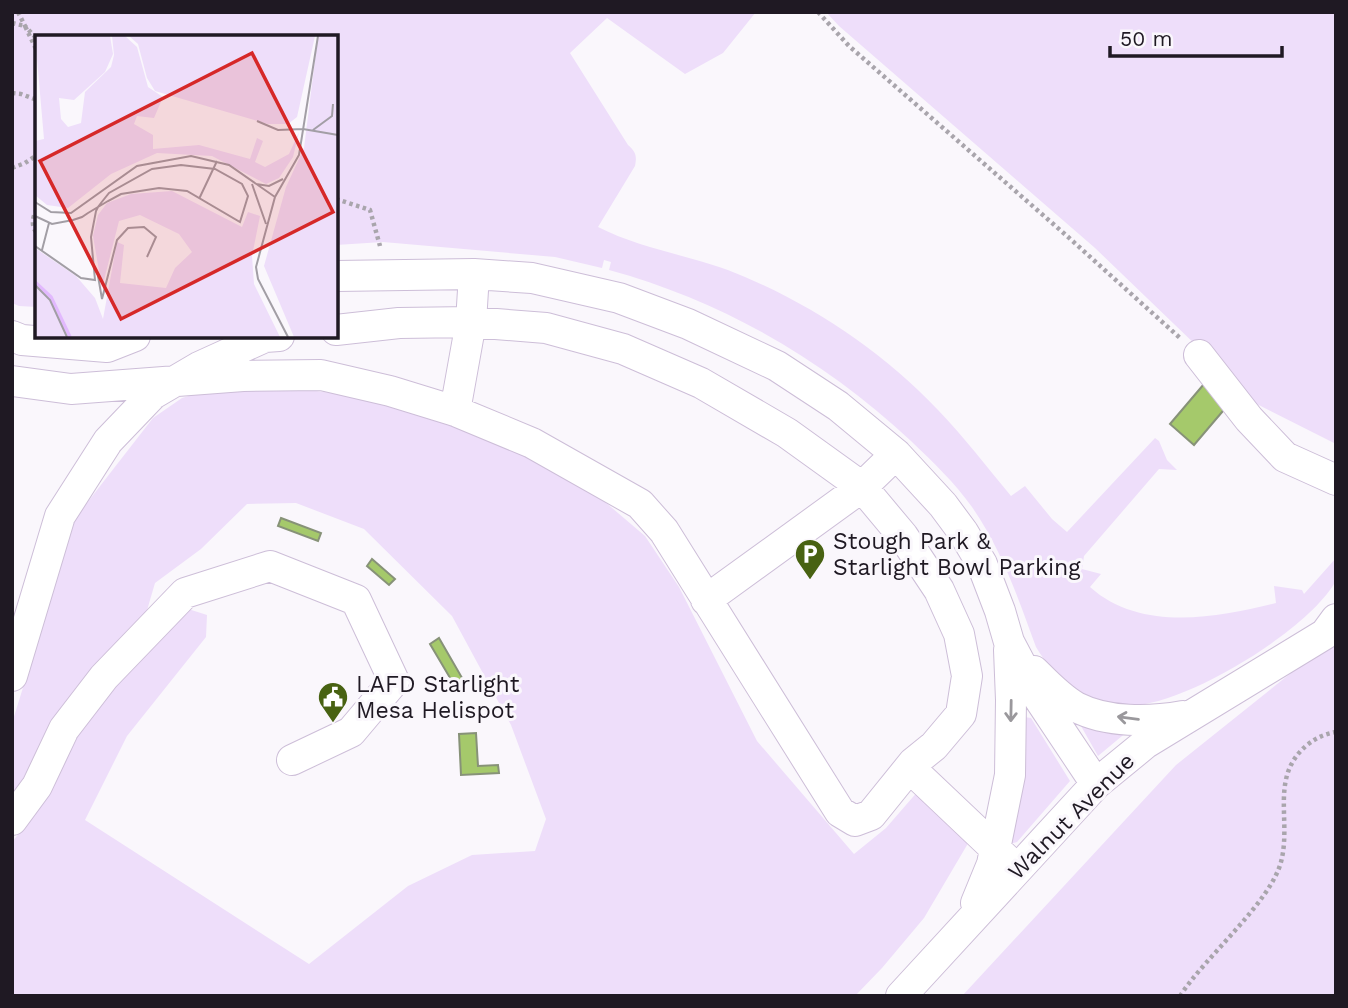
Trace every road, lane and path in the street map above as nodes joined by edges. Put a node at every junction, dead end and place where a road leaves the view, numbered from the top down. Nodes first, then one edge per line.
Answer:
1 (18, 12) edge
2 (818, 12) edge
3 (12, 23) edge
4 (25, 26) junction
5 (35, 37) edge
6 (35, 47) edge
7 (12, 93) edge
8 (35, 99) edge
9 (35, 156) edge
10 (12, 168) edge
11 (338, 200) edge
12 (35, 212) edge
13 (35, 229) edge
14 (380, 246) dead end
15 (474, 274) junction
16 (338, 276) edge
17 (471, 323) junction
18 (338, 330) edge
19 (12, 336) edge
20 (129, 338) edge
21 (265, 338) edge
22 (107, 346) junction
23 (1199, 355) joint
24 (176, 380) junction
25 (12, 381) edge
26 (108, 387) junction
27 (455, 411) junction
28 (896, 454) junction
29 (1336, 480) edge
30 (862, 487) junction
31 (706, 600) junction
32 (1336, 619) edge
33 (1009, 642) junction
34 (12, 676) edge
35 (1195, 712) junction
36 (1336, 732) edge
37 (292, 760) dead end
38 (910, 768) junction
39 (1096, 784) junction
40 (12, 820) edge
41 (1006, 859) junction
42 (901, 996) edge
43 (1180, 996) edge

1 - 4 path
2 - 23 path
3 - 4 path
4 - 5 path
4 - 6 path
7 - 8 path
9 - 10 path
11 - 14 path
12 - 13 path
15 - 16 street
15 - 17 street
15 - 28 street
17 - 18 street
17 - 27 street
17 - 30 street
19 - 22 street
20 - 22 street
21 - 24 street
22 - 26 street
23 - 29 street
24 - 26 street
24 - 27 street
24 - 34 street
25 - 26 street
27 - 31 street
28 - 30 street
28 - 33 street
30 - 31 street
30 - 38 street
31 - 38 street
32 - 35 street, Walnut Avenue
35 -> 33 street
33 - 39 street
33 -> 41 street
35 - 39 street, Walnut Avenue
36 - 43 path
37 - 40 street
38 - 41 street
39 - 41 street, Walnut Avenue
41 - 42 street

